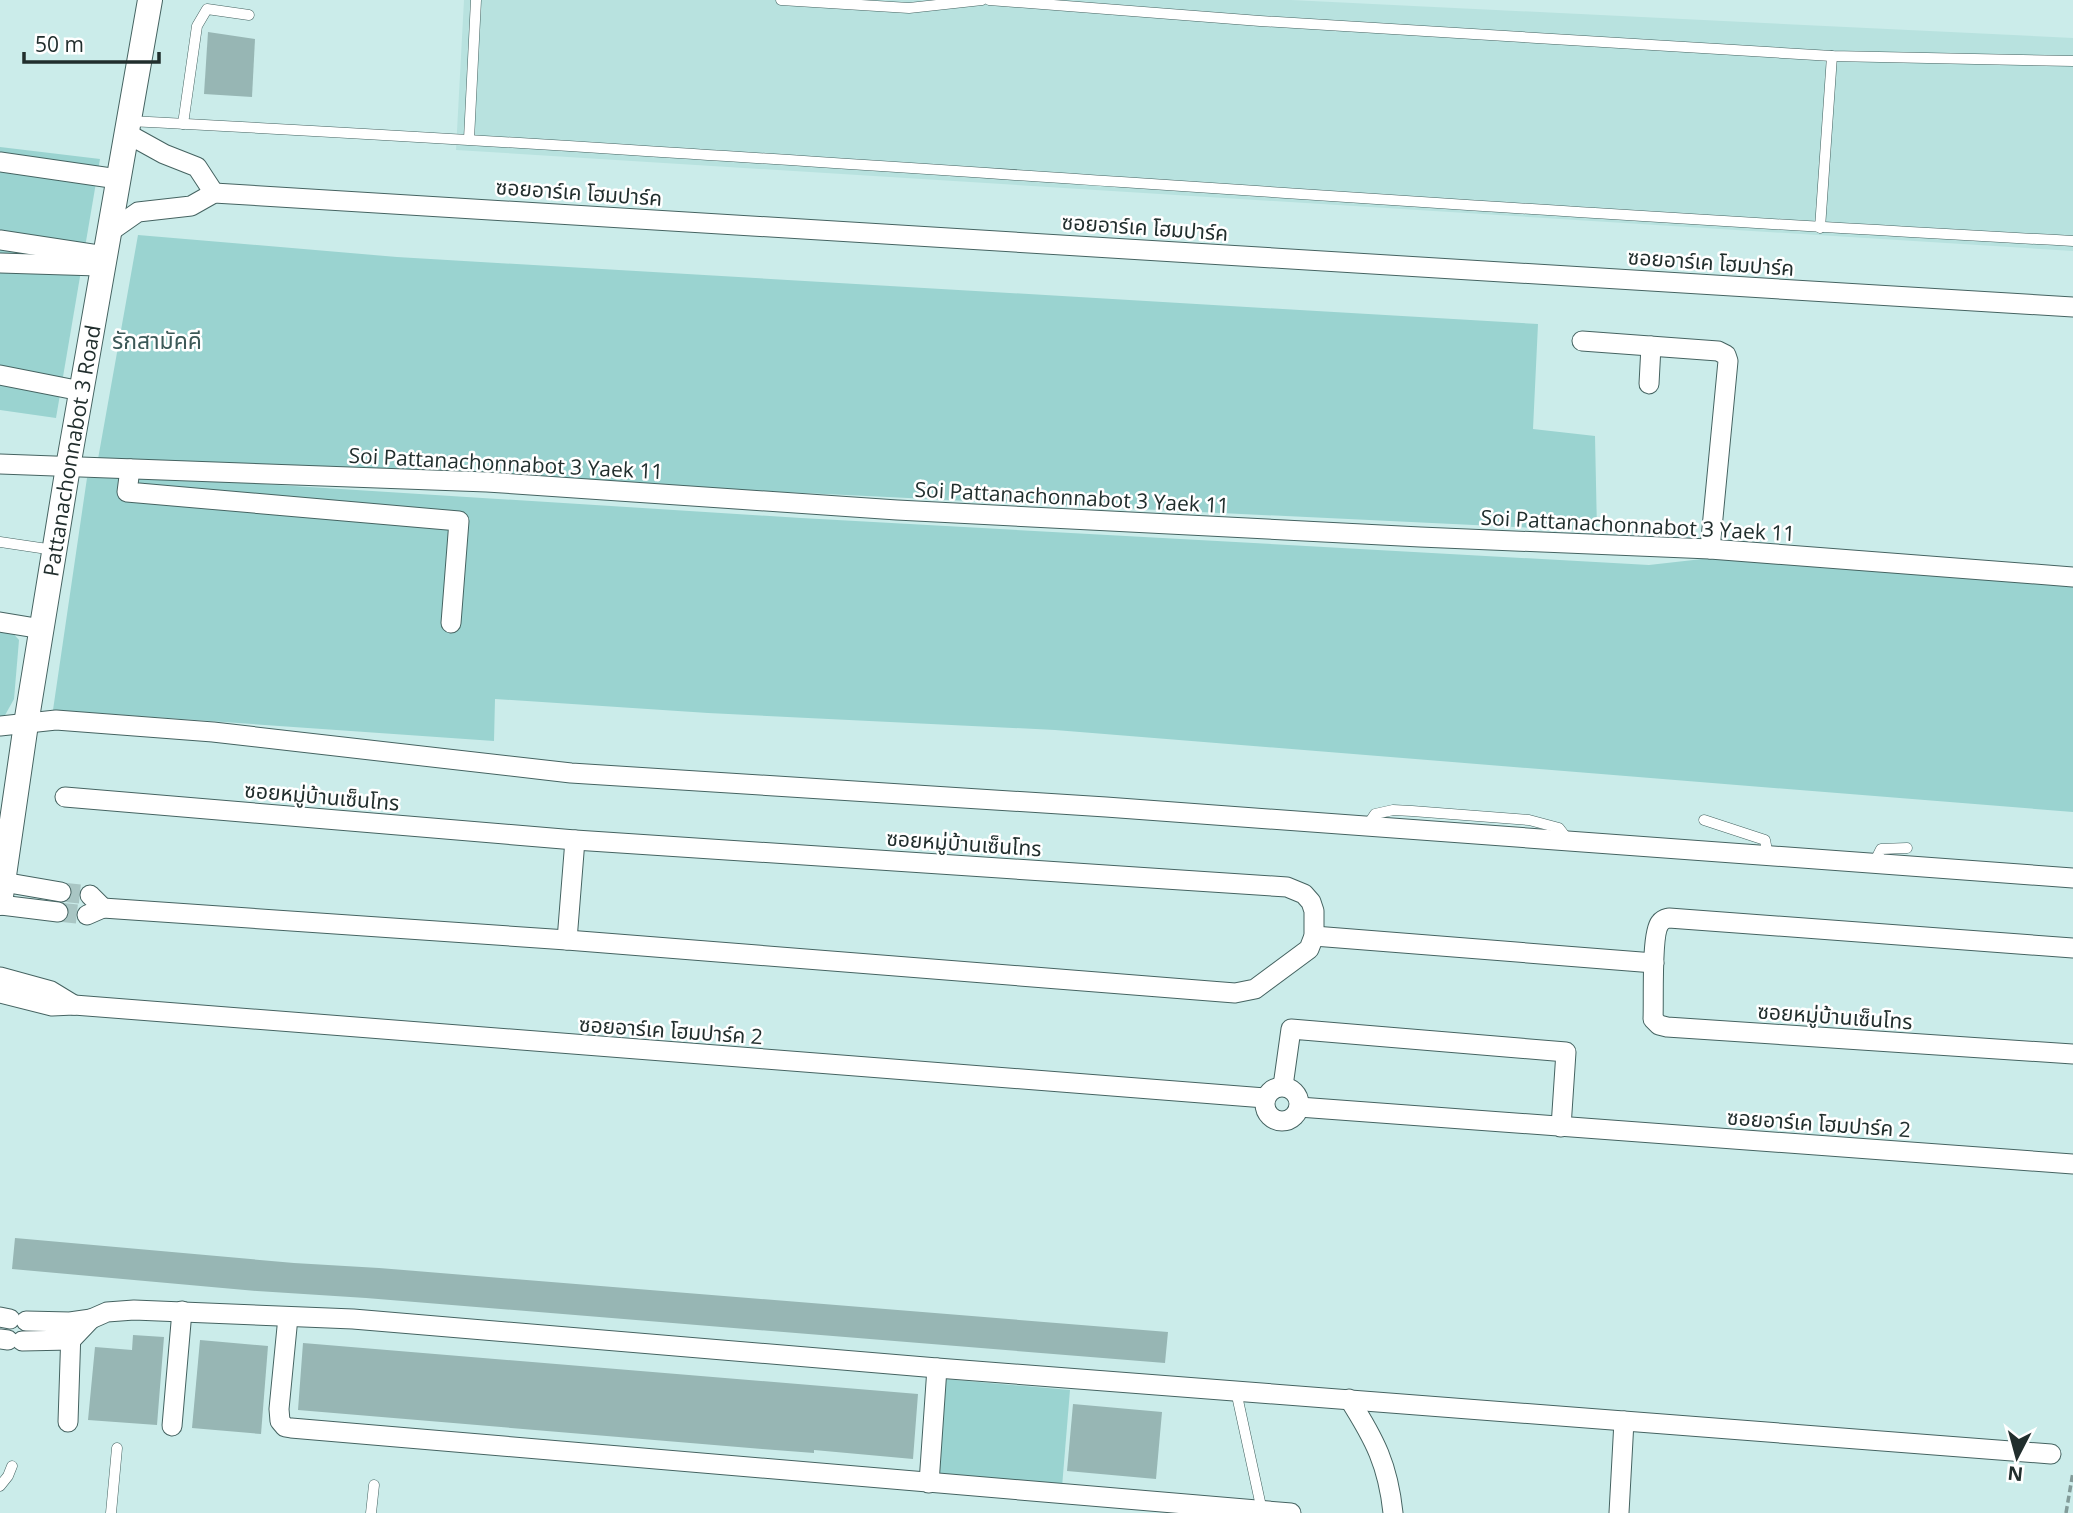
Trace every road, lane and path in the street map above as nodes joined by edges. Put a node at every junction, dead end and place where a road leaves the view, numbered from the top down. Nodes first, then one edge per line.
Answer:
1 (150, 0) edge
2 (476, 0) edge
3 (781, 0) edge
4 (982, 0) edge
5 (989, 0) edge
6 (249, 15) dead end
7 (1832, 56) junction
8 (2073, 61) edge
9 (183, 124) junction
10 (127, 127) junction
11 (469, 139) junction
12 (0, 162) edge
13 (118, 180) junction
14 (214, 193) junction
15 (1820, 228) junction
16 (0, 240) edge
17 (2073, 241) edge
18 (105, 252) junction
19 (0, 263) edge
20 (2073, 307) edge
21 (1582, 341) dead end
22 (1651, 346) junction
23 (0, 375) edge
24 (1648, 384) dead end
25 (81, 391) junction
26 (0, 464) edge
27 (68, 467) junction
28 (130, 469) junction
29 (0, 542) edge
30 (1710, 549) junction
31 (55, 550) junction
32 (2073, 576) edge
33 (0, 622) edge
34 (451, 623) dead end
35 (42, 628) junction
36 (26, 724) junction
37 (0, 726) edge
38 (65, 797) dead end
39 (1704, 820) dead end
40 (575, 840) junction
41 (1907, 848) dead end
42 (1768, 856) junction
43 (1874, 864) junction
44 (2073, 878) edge
45 (61, 892) tunnel mouth
46 (1, 897) edge
47 (93, 906) tunnel mouth
48 (58, 912) tunnel mouth
49 (1314, 936) junction
50 (567, 940) junction
51 (2073, 948) edge
52 (1654, 963) junction
53 (0, 977) edge
54 (0, 993) edge
55 (74, 1005) junction
56 (2073, 1054) edge
57 (1283, 1086) junction
58 (1265, 1098) junction
59 (1299, 1107) junction
60 (1561, 1126) junction
61 (2073, 1164) edge
62 (182, 1311) junction
63 (288, 1317) junction
64 (12, 1319) edge
65 (71, 1331) junction
66 (10, 1340) edge
67 (937, 1368) junction
68 (1236, 1391) junction
69 (1349, 1399) junction
70 (1624, 1421) junction
71 (68, 1422) dead end
72 (172, 1426) dead end
73 (117, 1448) dead end
74 (2051, 1454) dead end
75 (12, 1466) dead end
76 (2073, 1472) edge
77 (929, 1483) junction
78 (374, 1485) dead end
79 (0, 1486) edge
80 (1262, 1511) junction
81 (111, 1513) edge
82 (371, 1513) edge
83 (1291, 1513) edge
84 (1393, 1513) edge
85 (1619, 1513) edge
86 (2066, 1513) edge

1 - 10 street, Pattanachonnabot 3 Road
2 - 11 lane
3 - 4 lane
5 - 7 lane
6 - 9 lane
7 - 8 lane
7 - 15 lane
9 - 10 lane
9 - 11 lane
10 - 13 street, Pattanachonnabot 3 Road
10 - 14 street
11 - 15 lane
12 - 13 street
13 - 18 street, Pattanachonnabot 3 Road
14 - 18 street, ซอยอาร์เค โฮมปาร์ค
14 - 20 street, ซอยอาร์เค โฮมปาร์ค
15 - 17 lane
16 - 18 street
18 - 19 street
18 - 25 street, Pattanachonnabot 3 Road
21 - 22 street
22 - 24 street
22 - 30 street
23 - 25 street
25 - 27 street, Pattanachonnabot 3 Road
26 - 27 street, Soi Pattanachonnabot 3 Yaek 11
27 - 28 street, Soi Pattanachonnabot 3 Yaek 11
27 - 31 street, Pattanachonnabot 3 Road
28 - 30 street, Soi Pattanachonnabot 3 Yaek 11
28 - 34 street
29 - 31 lane
30 - 32 street, Soi Pattanachonnabot 3 Yaek 11
31 - 35 street, Pattanachonnabot 3 Road
33 - 35 street
35 - 36 street, Pattanachonnabot 3 Road
36 - 37 street
36 - 42 street
36 - 46 street, Pattanachonnabot 3 Road
38 - 40 street, ซอยหมู่บ้านเซ็นโทร
39 - 42 lane
40 - 49 street, ซอยหมู่บ้านเซ็นโทร
40 - 50 street
41 - 43 lane
42 - 43 street
43 - 44 street
45 - 46 street
46 - 48 street
47 - 50 street
49 - 50 street
49 - 52 street
51 - 52 street, ซอยหมู่บ้านเซ็นโทร
52 - 56 street, ซอยหมู่บ้านเซ็นโทร
53 - 55 street, ซอยอาร์เค โฮมปาร์ค 2
54 - 55 street, ซอยอาร์เค โฮมปาร์ค 2
55 - 58 street, ซอยอาร์เค โฮมปาร์ค 2
57 - 58 street
57 - 59 street
57 - 60 street
58 - 59 street, ซอยอาร์เค โฮมปาร์ค 2
59 - 60 street, ซอยอาร์เค โฮมปาร์ค 2
60 - 61 street, ซอยอาร์เค โฮมปาร์ค 2
62 - 63 street
62 - 65 street
62 - 72 street
63 - 67 street
63 - 77 street
64 - 65 street
65 - 66 street
65 - 71 street
67 - 68 street
67 - 77 street
68 - 69 street
68 - 80 lane
69 - 70 street
69 - 84 street
70 - 74 street
70 - 85 street
73 - 81 lane
75 - 79 lane
76 - 86 path
77 - 80 street
78 - 82 lane
80 - 83 street

